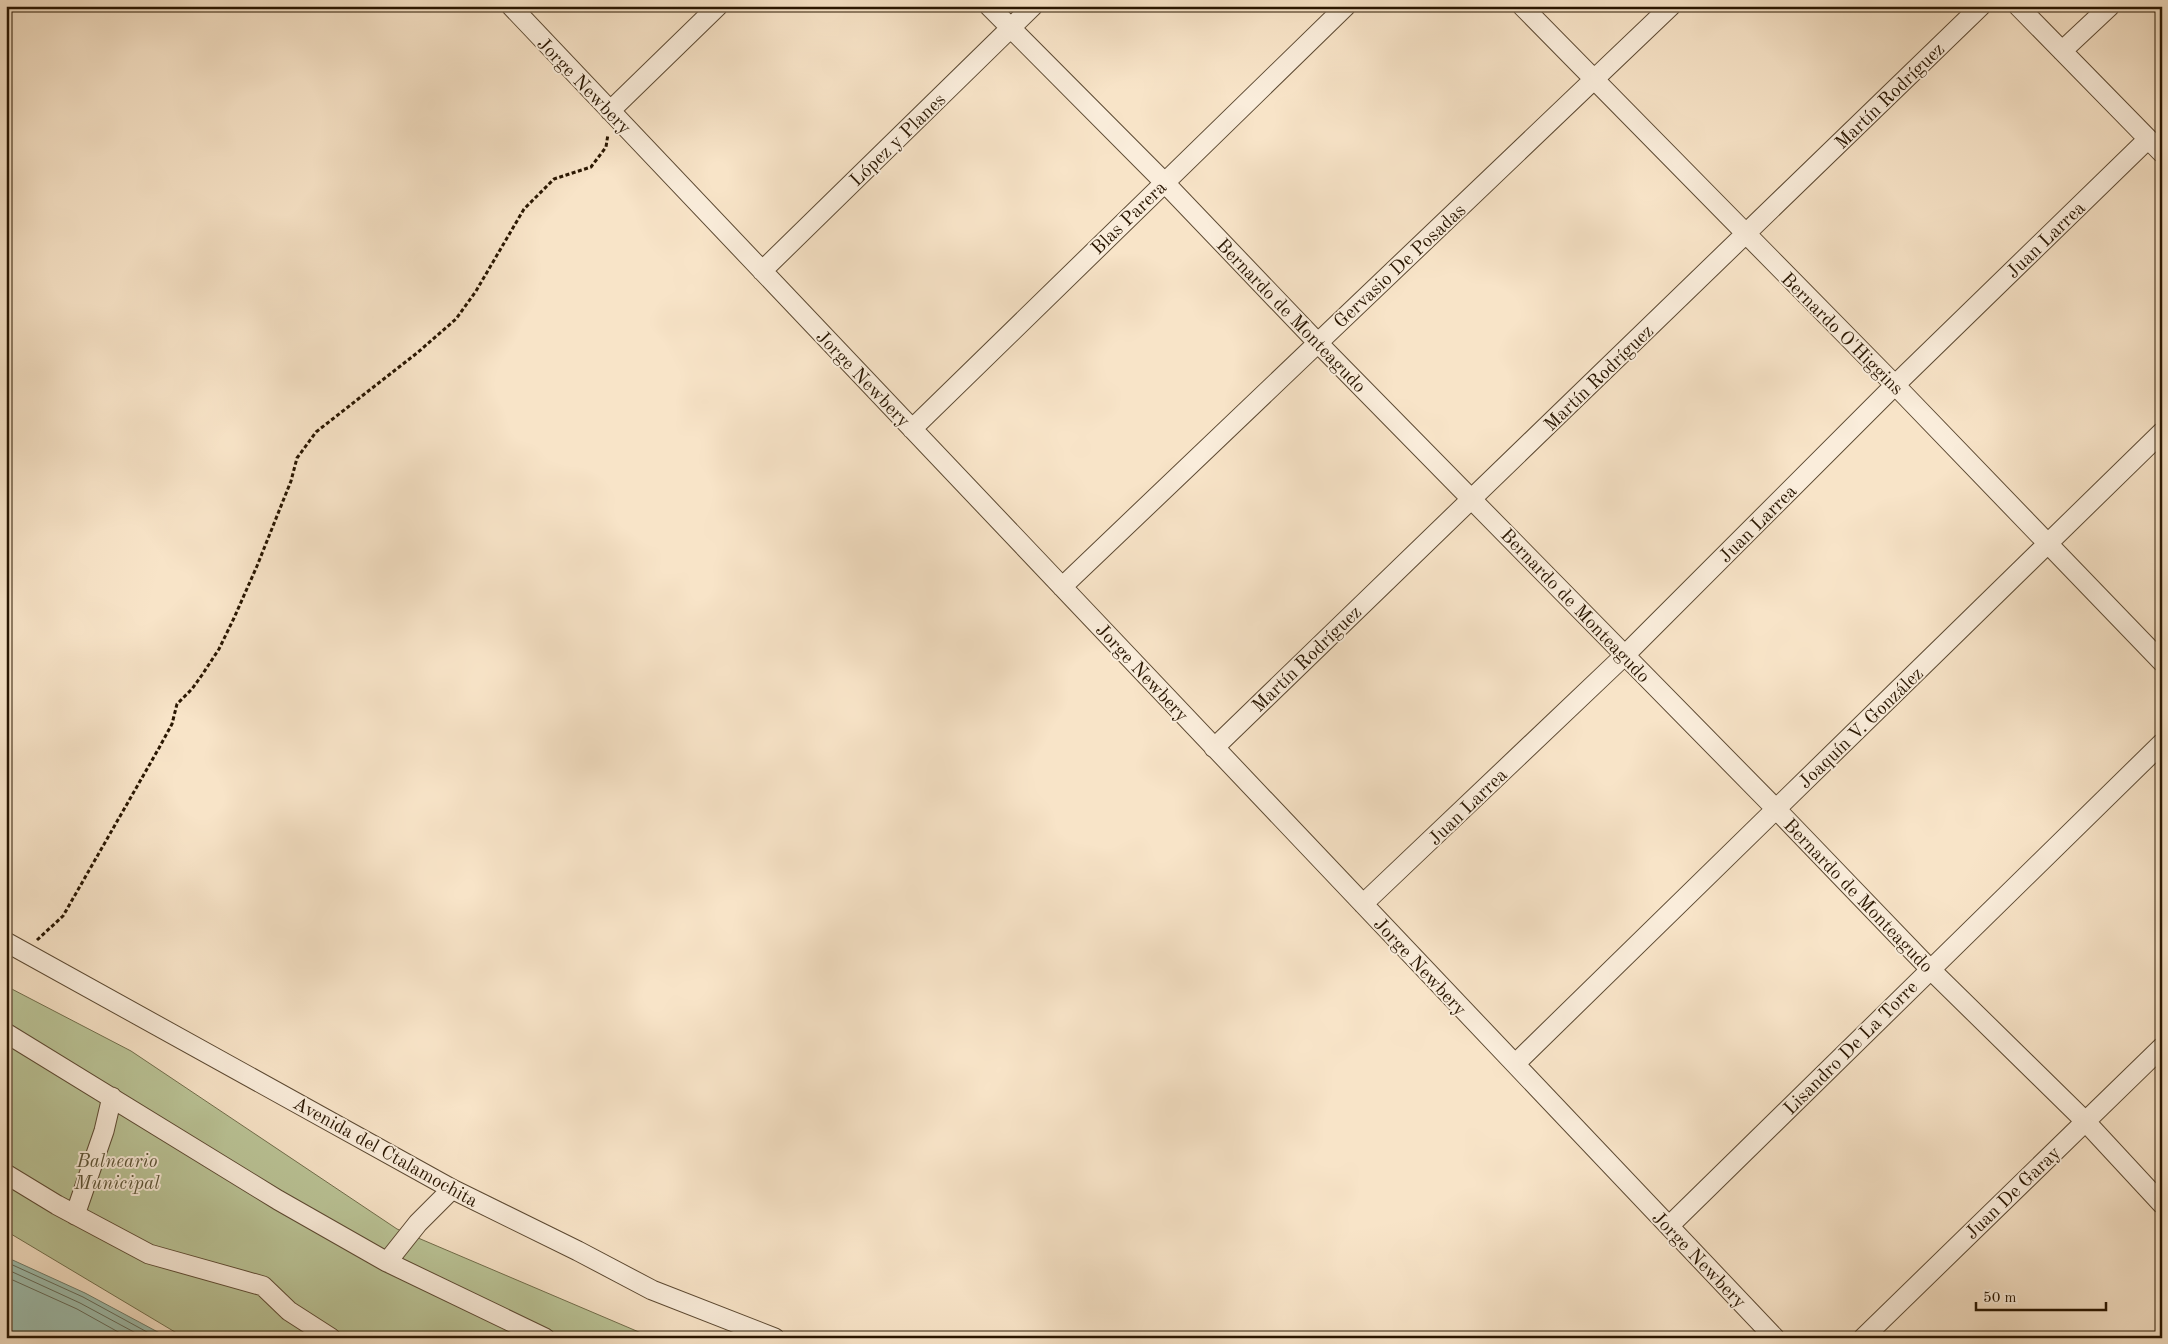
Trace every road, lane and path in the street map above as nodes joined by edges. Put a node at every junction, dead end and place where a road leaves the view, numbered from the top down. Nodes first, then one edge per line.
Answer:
1 (510, 6) edge
2 (718, 6) edge
3 (990, 6) edge
4 (1033, 6) edge
5 (1346, 6) edge
6 (1522, 6) edge
7 (1671, 6) edge
8 (1982, 6) edge
9 (2018, 6) edge
10 (2110, 6) edge
11 (1010, 28) junction
12 (2062, 51) junction
13 (1594, 80) junction
14 (610, 111) junction
15 (2148, 139) junction
16 (2162, 153) edge
17 (1164, 182) junction
18 (1745, 235) junction
19 (762, 271) junction
20 (1317, 342) junction
21 (1895, 385) junction
22 (912, 429) junction
23 (2162, 432) edge
24 (1471, 498) junction
25 (2047, 544) junction
26 (1062, 587) junction
27 (1624, 654) junction
28 (2162, 662) edge
29 (2162, 743) edge
30 (1214, 748) junction
31 (1776, 809) junction
32 (1363, 904) junction
33 (6, 942) edge
34 (24, 952) junction
35 (1930, 969) junction
36 (6, 1033) edge
37 (2162, 1047) edge
38 (1515, 1064) junction
39 (112, 1097) junction
40 (2085, 1122) junction
41 (6, 1174) edge
42 (452, 1189) junction
43 (2162, 1204) edge
44 (75, 1215) junction
45 (1668, 1226) junction
46 (387, 1262) junction
47 (331, 1338) edge
48 (545, 1338) edge
49 (775, 1338) edge
50 (1775, 1338) edge
51 (1863, 1338) edge

1 - 14 street, Jorge Newbery
2 - 14 street
3 - 11 street, Bernardo de Monteagudo
4 - 11 street, López y Planes
5 - 17 street, Blas Parera
6 - 13 street, Bernardo O'Higgins
7 - 13 street, Gervasio De Posadas
8 - 18 street, Martín Rodríguez
9 - 12 street
10 - 12 street
11 - 17 street, Bernardo de Monteagudo
11 - 19 street, López y Planes
12 - 15 street
13 - 18 street, Bernardo O'Higgins
13 - 20 street, Gervasio De Posadas
14 - 19 street, Jorge Newbery
14 - 34 path
15 - 16 street
15 - 21 street, Juan Larrea
17 - 20 street, Bernardo de Monteagudo
17 - 22 street, Blas Parera
18 - 21 street, Bernardo O'Higgins
18 - 24 street, Martín Rodríguez
19 - 22 street, Jorge Newbery
20 - 24 street, Bernardo de Monteagudo
20 - 26 street, Gervasio De Posadas
21 - 25 street, Bernardo O'Higgins
21 - 27 street, Juan Larrea
22 - 26 street, Jorge Newbery
23 - 25 street, Joaquín V. González
24 - 27 street, Bernardo de Monteagudo
24 - 30 street, Martín Rodríguez
25 - 28 street, Bernardo O'Higgins
25 - 31 street, Joaquín V. González
26 - 30 street, Jorge Newbery
27 - 31 street, Bernardo de Monteagudo
27 - 32 street, Juan Larrea
29 - 35 street, Lisandro De La Torre
30 - 32 street, Jorge Newbery
31 - 35 street, Bernardo de Monteagudo
31 - 38 street, Joaquín V. González
32 - 38 street, Jorge Newbery
33 - 34 street, Avenida del Ctalamochita
34 - 42 street, Avenida del Ctalamochita
35 - 40 street, Bernardo de Monteagudo
35 - 45 street, Lisandro De La Torre
36 - 39 street
37 - 40 street, Juan De Garay
38 - 45 street, Jorge Newbery
39 - 44 street
39 - 46 street
40 - 43 street, Bernardo de Monteagudo
40 - 51 street, Juan De Garay
41 - 44 street
42 - 46 street
42 - 49 street, Avenida del Ctalamochita
44 - 47 street
45 - 50 street, Jorge Newbery
46 - 48 street

